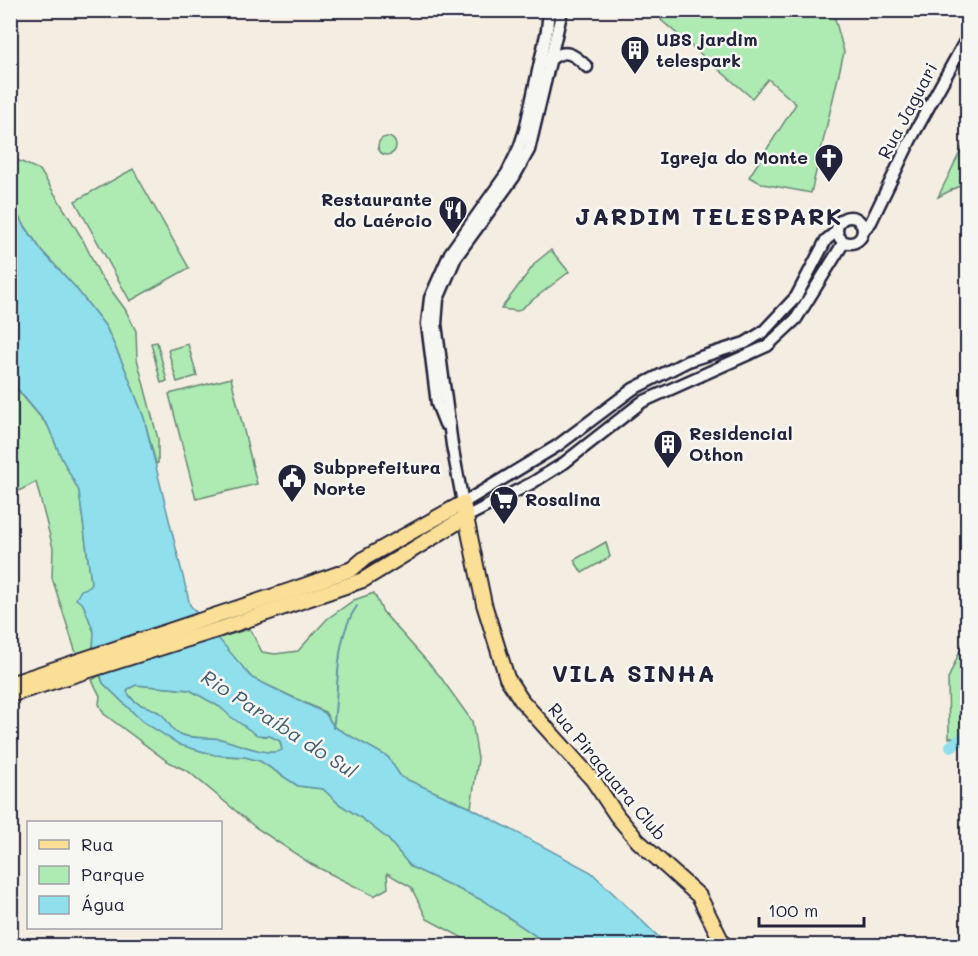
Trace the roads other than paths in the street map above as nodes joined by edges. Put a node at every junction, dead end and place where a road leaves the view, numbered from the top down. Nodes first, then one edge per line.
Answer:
1 (555, 12) edge
2 (968, 36) edge
3 (548, 61) junction
4 (587, 67) dead end
5 (861, 226) junction
6 (837, 231) junction
7 (844, 242) junction
8 (712, 354) junction
9 (688, 361) junction
10 (716, 368) junction
11 (694, 378) junction
12 (452, 444) junction
13 (463, 503) junction
14 (466, 517) junction
15 (219, 622) junction
16 (16, 682) edge
17 (11, 694) edge
18 (724, 945) edge

1 - 3 street
1 - 12 street
2 - 5 street, Rua Jaguari
3 - 4 street
3 - 12 street
5 - 6 street
5 - 7 street
6 - 7 street
6 - 8 street
7 - 10 street
8 - 9 street
8 - 10 street
9 - 11 street
9 - 13 street
10 - 11 street
11 - 14 street
12 - 13 street
13 - 14 main road, Rua Piraquara Club
13 - 15 main road
14 - 15 main road
14 - 18 main road, Rua Piraquara Club
15 - 16 main road
15 - 17 main road

